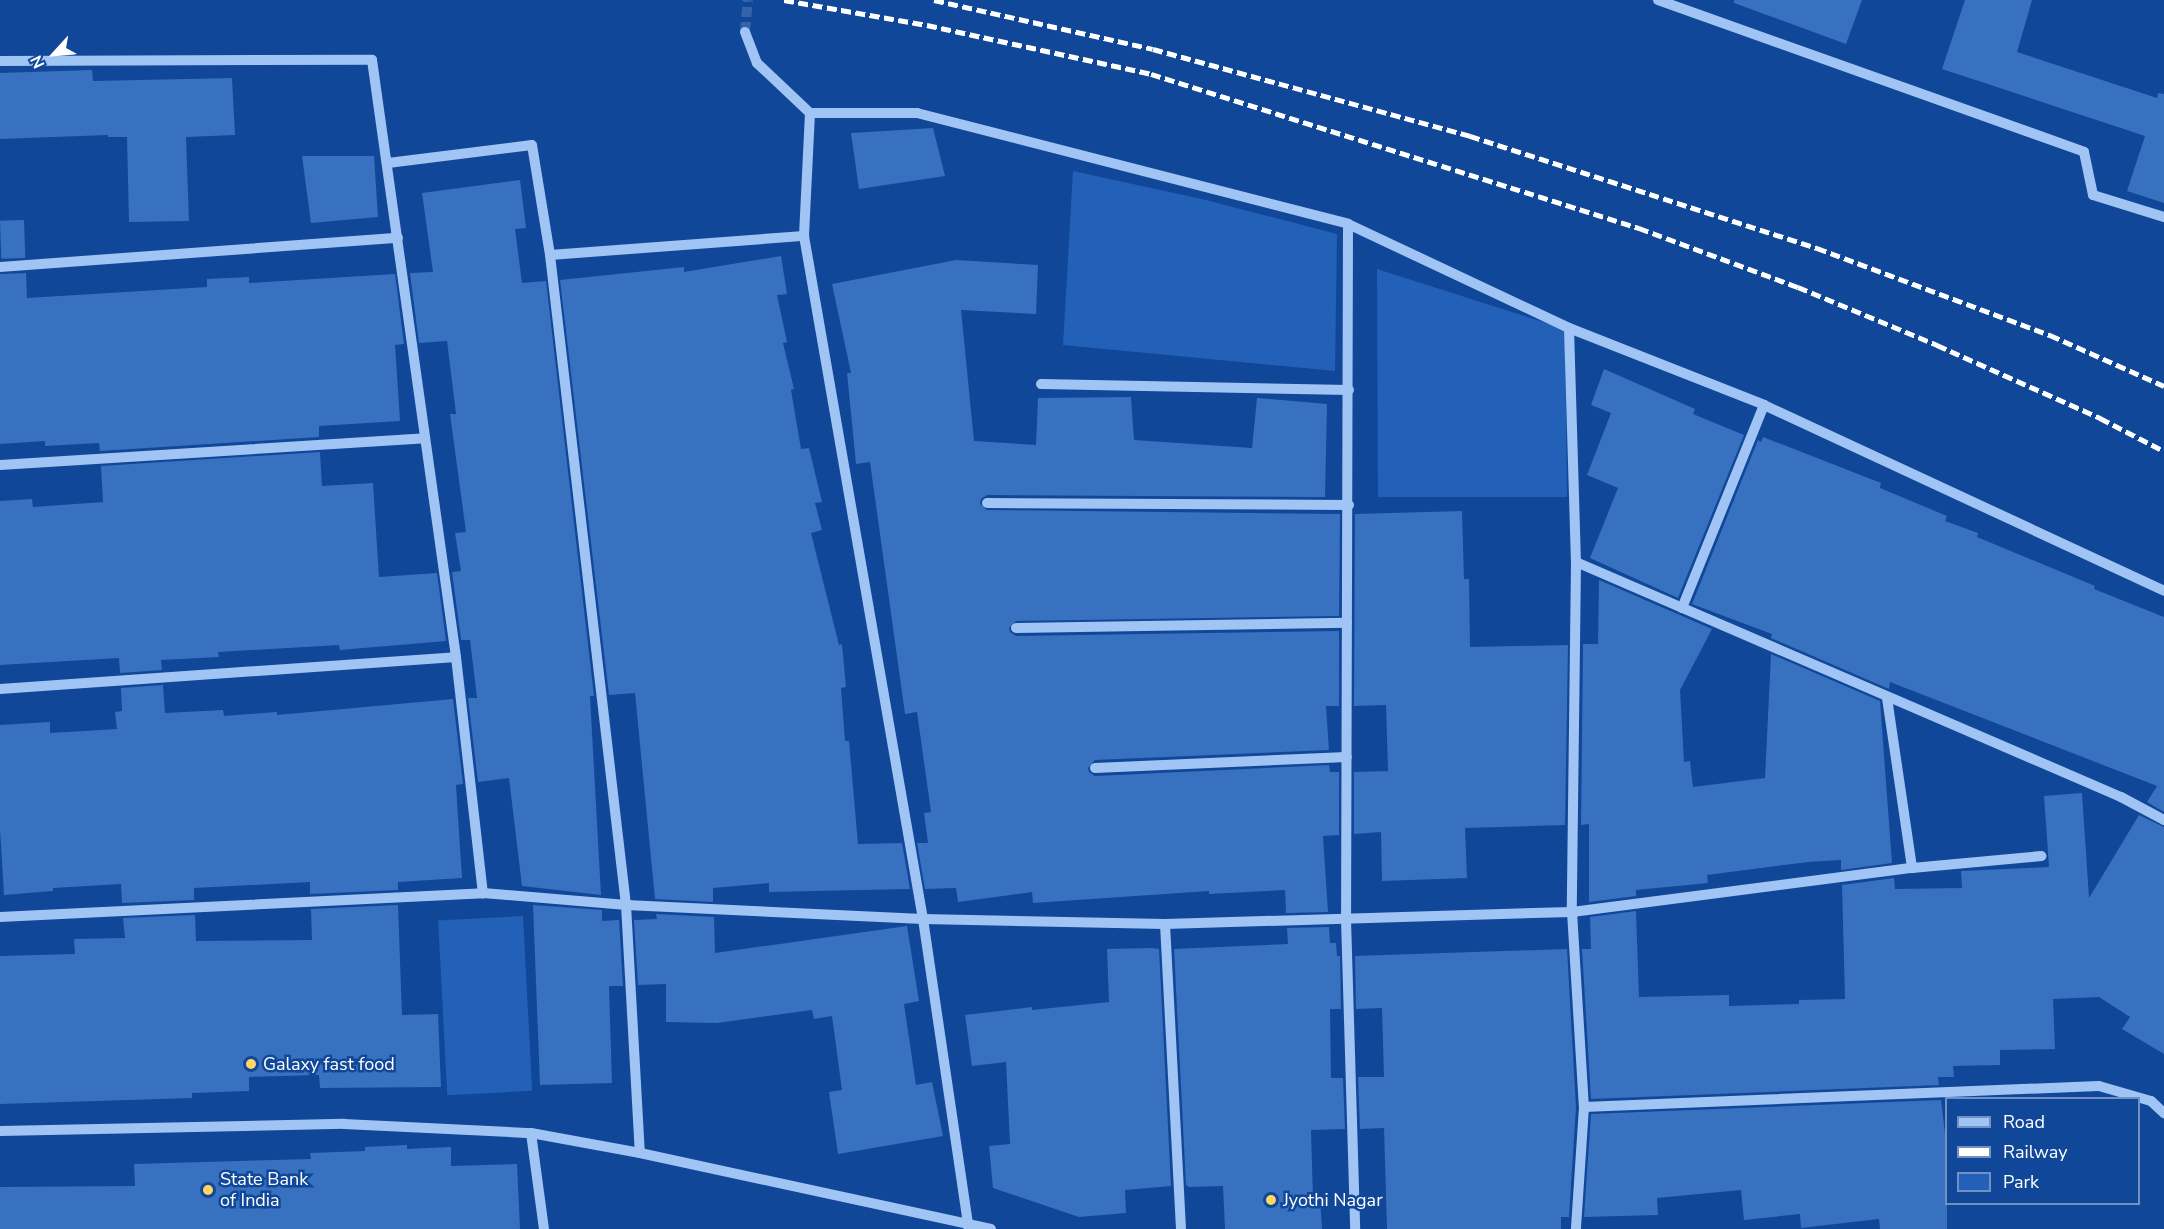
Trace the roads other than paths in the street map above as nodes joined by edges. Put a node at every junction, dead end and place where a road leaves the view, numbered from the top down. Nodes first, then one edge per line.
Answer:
1 (1658, 0) edge
2 (745, 33) tunnel mouth
3 (0, 61) edge
4 (810, 113) junction
5 (388, 163) junction
6 (2164, 217) edge
7 (1348, 224) junction
8 (804, 236) junction
9 (398, 238) junction
10 (550, 255) junction
11 (0, 267) edge
12 (1569, 328) junction
13 (1041, 384) dead end
14 (1349, 390) junction
15 (1764, 405) junction
16 (425, 438) junction
17 (0, 465) edge
18 (987, 503) dead end
19 (1349, 505) junction
20 (1576, 562) junction
21 (2164, 591) edge
22 (1682, 608) junction
23 (1347, 623) junction
24 (1016, 628) dead end
25 (456, 657) junction
26 (0, 689) edge
27 (1887, 698) junction
28 (1347, 757) junction
29 (1095, 768) dead end
30 (2164, 820) edge
31 (2041, 856) dead end
32 (1912, 868) junction
33 (483, 893) junction
34 (626, 905) junction
35 (1572, 912) junction
36 (0, 917) edge
37 (923, 919) junction
38 (1346, 919) junction
39 (1165, 924) junction
40 (2137, 1097) edge
41 (2140, 1098) edge
42 (1584, 1107) junction
43 (2164, 1113) edge
44 (0, 1131) edge
45 (531, 1133) junction
46 (640, 1153) junction
47 (968, 1226) edge
48 (544, 1229) edge
49 (991, 1229) edge
50 (1181, 1229) edge
51 (1354, 1229) edge
52 (1576, 1229) edge

1 - 6 street
2 - 4 street
3 - 5 street
4 - 7 street
4 - 8 street
5 - 9 street
5 - 10 street
7 - 12 street
7 - 14 street
8 - 10 street
8 - 37 street
9 - 11 street
9 - 16 street
10 - 34 street
12 - 15 street
12 - 20 street
13 - 14 street
14 - 19 street
15 - 21 street
15 - 22 street
16 - 17 street
16 - 25 street
18 - 19 street
19 - 23 street
20 - 22 street
20 - 35 street
22 - 27 street
23 - 24 street
23 - 28 street
25 - 26 street
25 - 33 street
27 - 30 street
27 - 32 street
28 - 29 street
28 - 38 street
31 - 32 street
32 - 35 street
33 - 34 street
33 - 36 street
34 - 37 street
34 - 46 street
35 - 38 street
35 - 42 street
37 - 39 street
37 - 47 street
38 - 39 street
38 - 51 street
39 - 50 street
40 - 42 street
41 - 43 street
42 - 52 street
44 - 45 street
45 - 46 street
45 - 48 street
46 - 47 street
47 - 49 street

